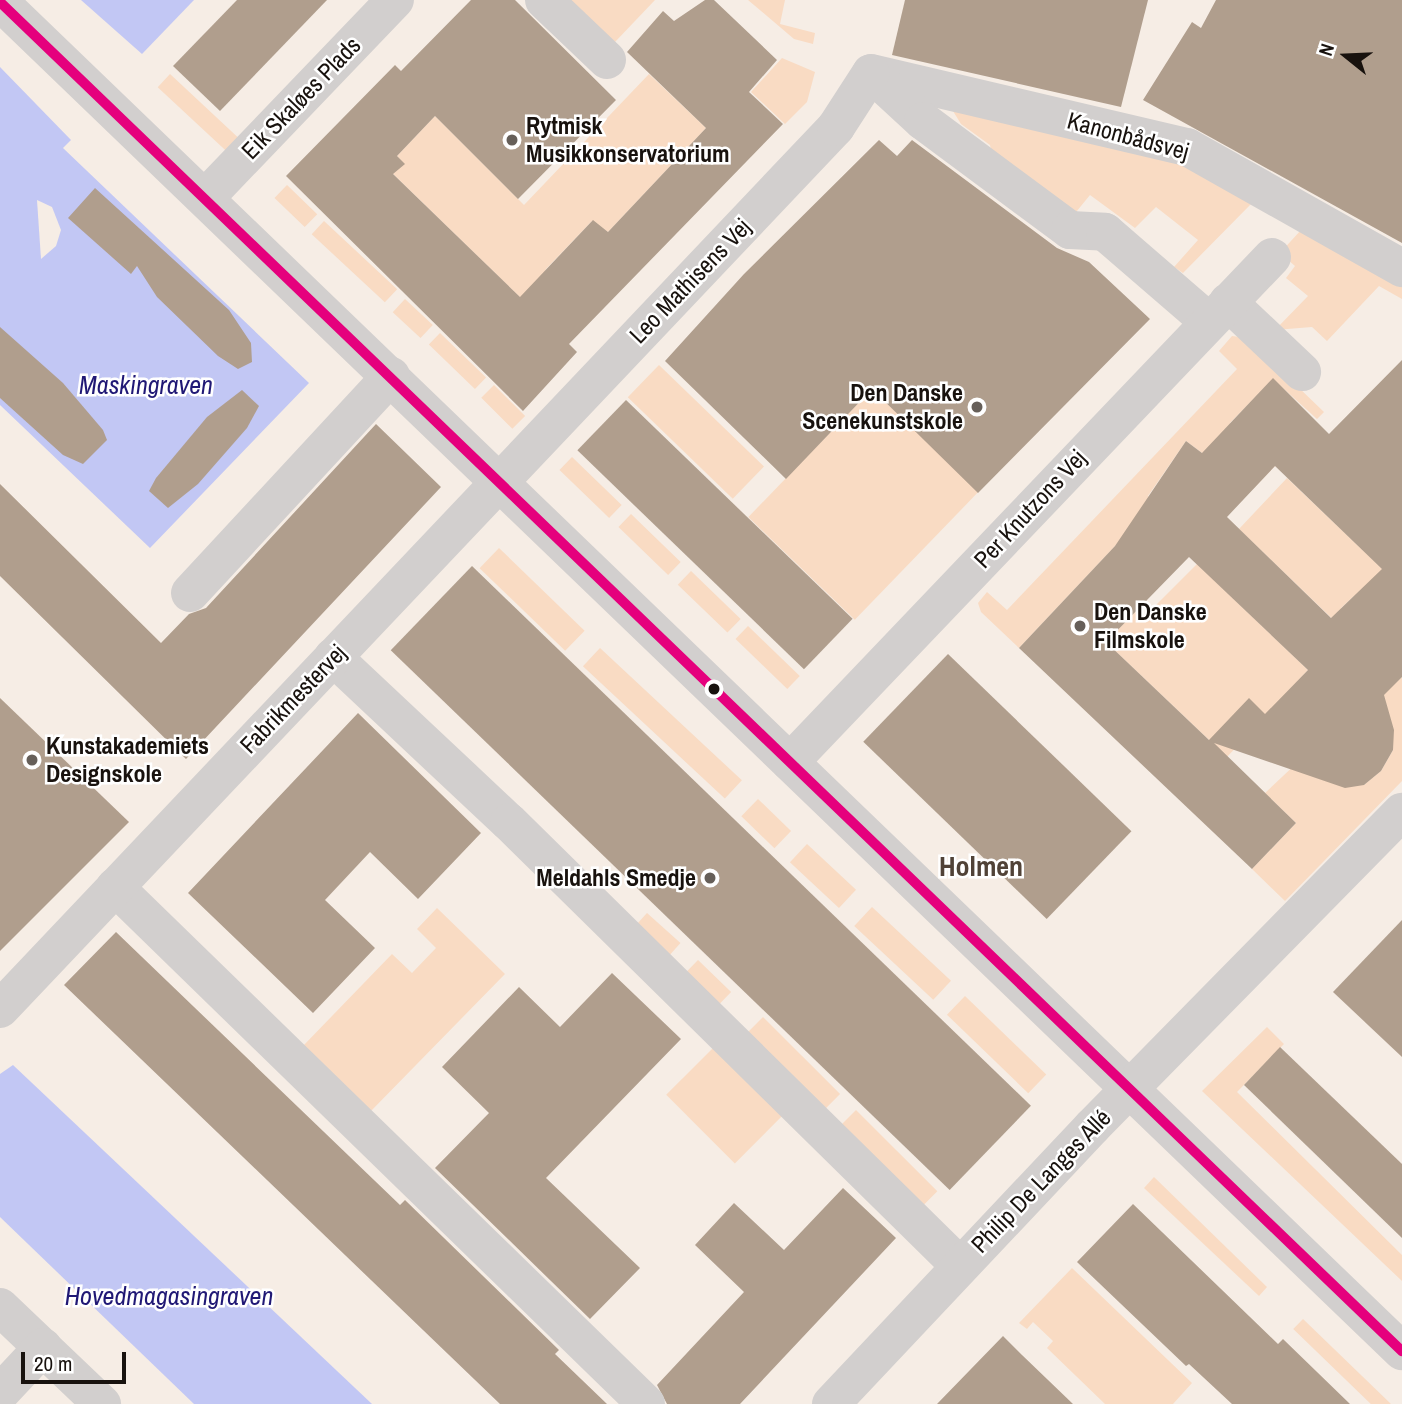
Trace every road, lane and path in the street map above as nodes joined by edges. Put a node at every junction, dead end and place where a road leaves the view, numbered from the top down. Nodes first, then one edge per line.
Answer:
1 (396, 0) edge
2 (544, 0) edge
3 (0, 2) edge
4 (607, 60) dead end
5 (871, 73) junction
6 (206, 197) junction
7 (1272, 257) dead end
8 (1402, 268) edge
9 (1218, 312) junction
10 (1302, 372) dead end
11 (391, 376) junction
12 (499, 481) junction
13 (190, 593) dead end
14 (333, 657) junction
15 (790, 762) junction
16 (1402, 812) edge
17 (116, 887) junction
18 (0, 1009) edge
19 (1131, 1088) junction
20 (960, 1266) junction
21 (0, 1307) edge
22 (43, 1347) junction
23 (1402, 1351) edge
24 (0, 1393) edge
25 (102, 1404) edge
26 (646, 1404) edge
27 (831, 1404) edge

1 - 6 street, Eik Skaløes Plads
2 - 4 street
3 - 6 street
5 - 8 street, Kanonbådsvej
5 - 9 street
5 - 12 street, Leo Mathisens Vej
6 - 11 street
7 - 9 street, Per Knutzons Vej
9 - 10 street
9 - 15 street, Per Knutzons Vej
11 - 12 street
11 - 13 street
12 - 14 street, Fabrikmestervej
12 - 15 street
14 - 17 street, Fabrikmestervej
14 - 20 street
15 - 19 street
16 - 19 street, Philip De Langes Allé
17 - 18 street, Fabrikmestervej
17 - 26 street
19 - 20 street, Philip De Langes Allé
19 - 23 street
20 - 27 street, Philip De Langes Allé
21 - 22 street
22 - 24 street
22 - 25 street

